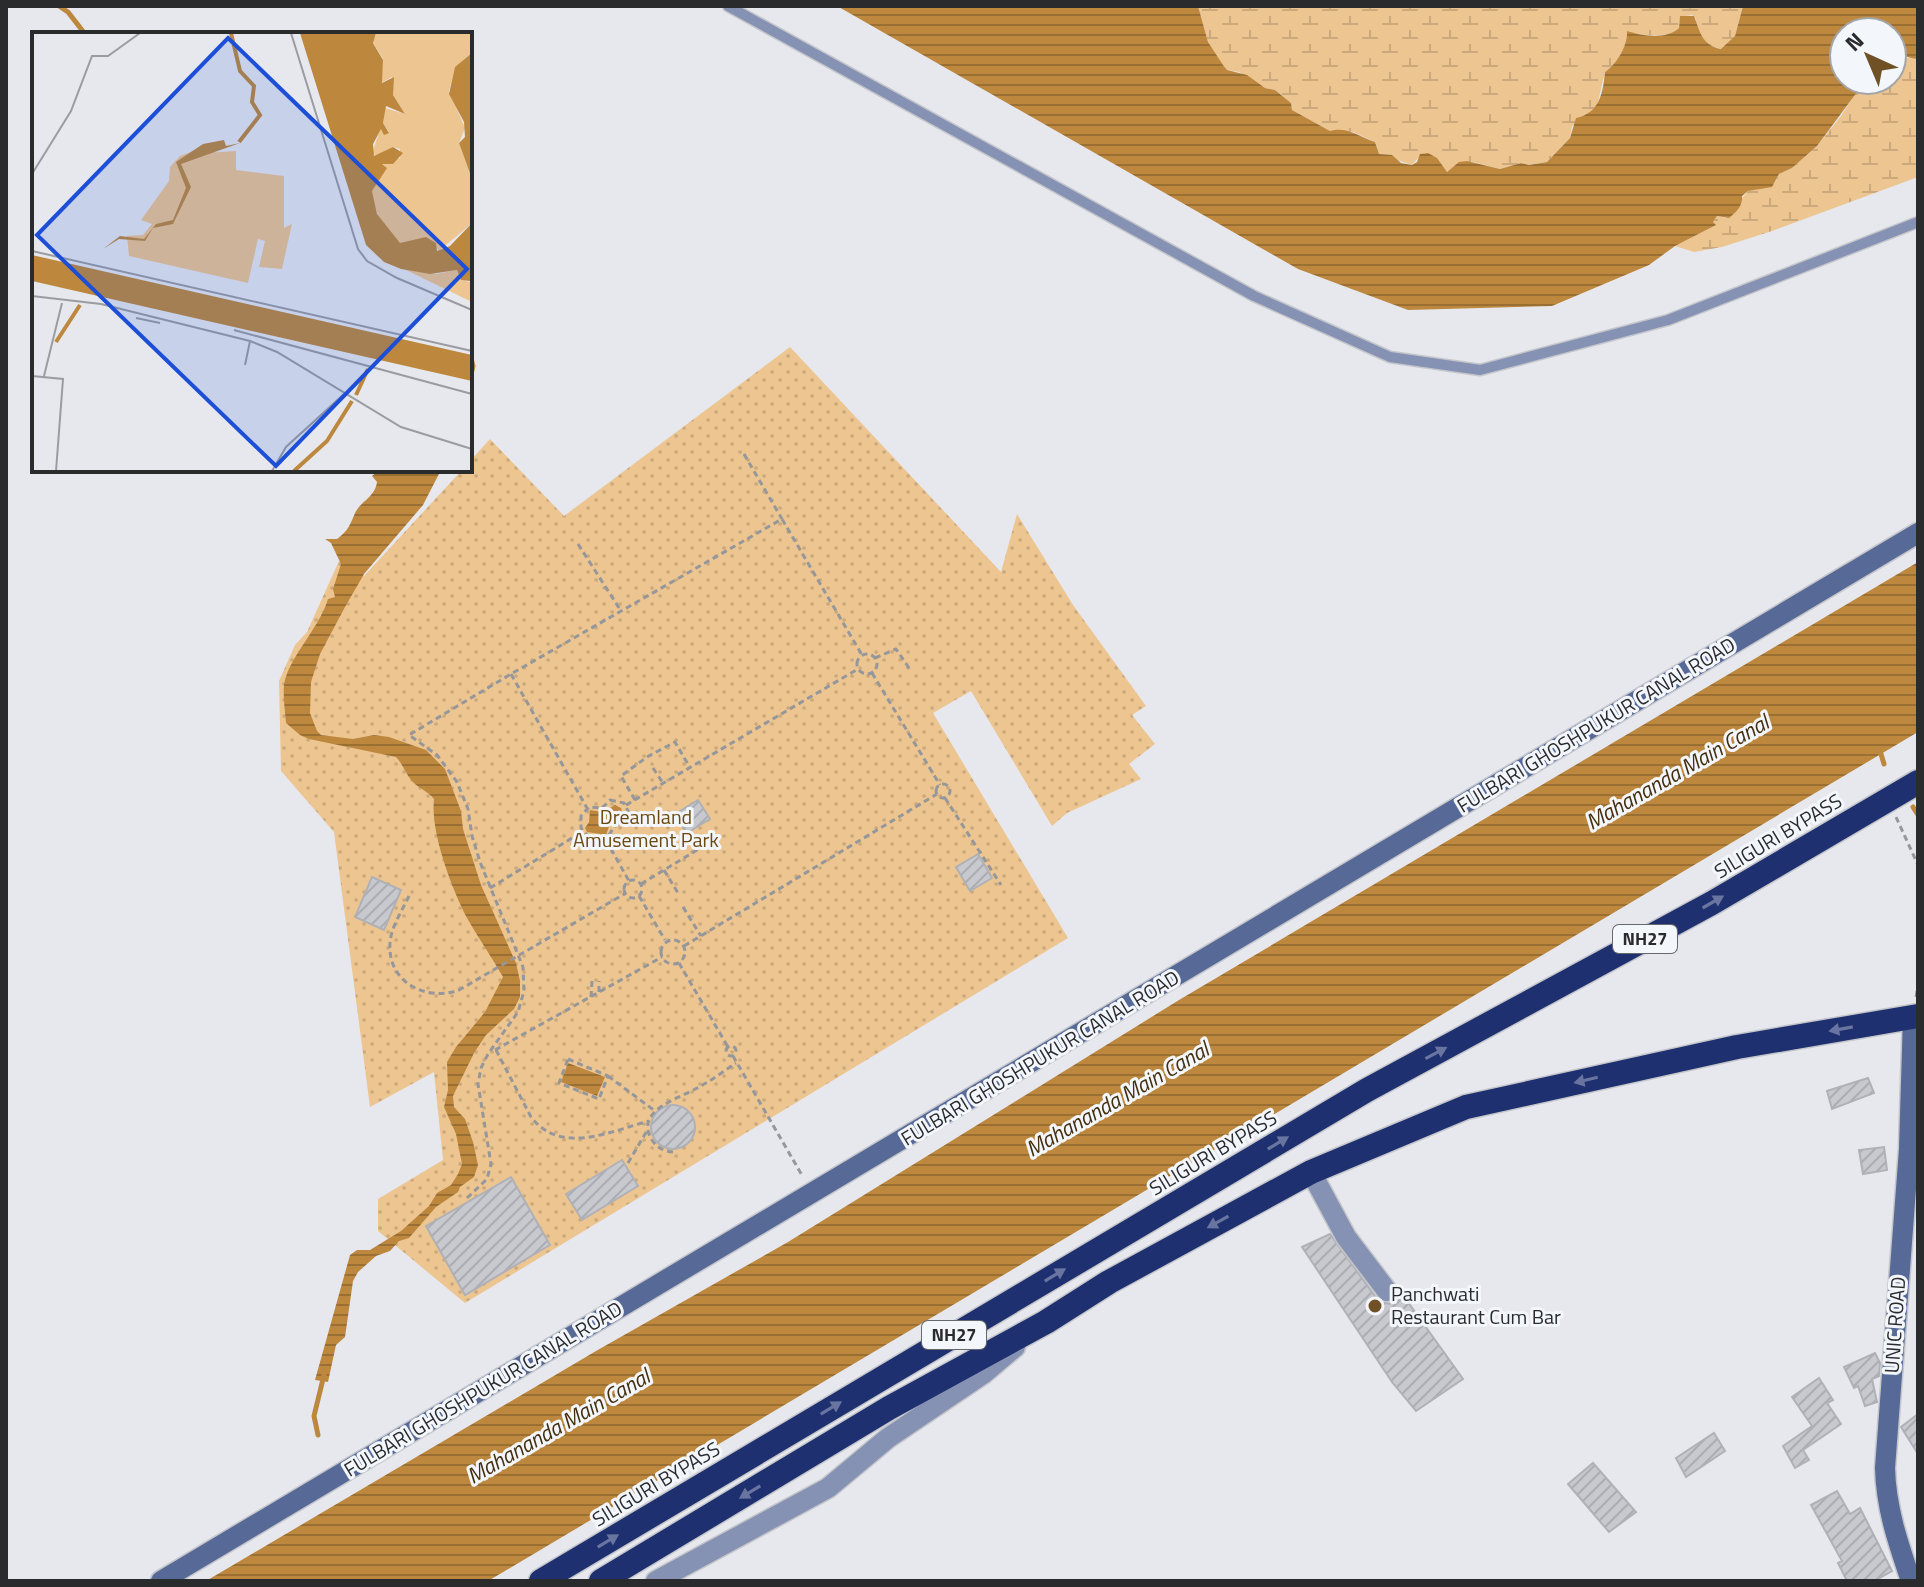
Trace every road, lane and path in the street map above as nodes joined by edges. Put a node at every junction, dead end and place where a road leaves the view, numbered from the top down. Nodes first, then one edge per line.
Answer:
1 (728, 6) edge
2 (1918, 222) edge
3 (744, 454) dead end
4 (782, 519) junction
5 (1918, 533) edge
6 (578, 544) dead end
7 (621, 611) junction
8 (862, 655) junction
9 (875, 658) junction
10 (858, 669) junction
11 (911, 671) dead end
12 (872, 673) junction
13 (511, 674) junction
14 (690, 767) junction
15 (653, 768) dead end
16 (1918, 782) edge
17 (663, 783) junction
18 (940, 785) junction
19 (937, 794) junction
20 (1889, 797) junction
21 (945, 798) junction
22 (635, 800) junction
23 (626, 805) junction
24 (587, 808) junction
25 (582, 831) junction
26 (702, 835) dead end
27 (606, 840) junction
28 (1918, 865) edge
29 (664, 870) junction
30 (629, 881) junction
31 (641, 884) junction
32 (1001, 885) dead end
33 (490, 888) junction
34 (626, 893) junction
35 (678, 893) dead end
36 (409, 896) dead end
37 (639, 896) junction
38 (683, 907) dead end
39 (701, 936) junction
40 (666, 942) junction
41 (684, 946) junction
42 (520, 954) junction
43 (662, 957) junction
44 (679, 963) junction
45 (592, 981) dead end
46 (599, 981) dead end
47 (599, 992) junction
48 (591, 997) junction
49 (1916, 1016) edge
50 (496, 1050) junction
51 (488, 1054) junction
52 (737, 1062) junction
53 (608, 1076) junction
54 (655, 1111) junction
55 (649, 1121) junction
56 (648, 1129) junction
57 (673, 1152) dead end
58 (628, 1163) dead end
59 (1311, 1172) junction
60 (808, 1185) dead end
61 (467, 1198) dead end
62 (1387, 1291) dead end
63 (1046, 1322) junction
64 (161, 1581) edge
65 (541, 1581) edge
66 (601, 1581) edge
67 (656, 1581) edge
68 (1911, 1581) edge

1 - 2 lane
3 - 4 path
4 - 7 path
4 - 8 path
5 - 64 street, FULBARI GHOSHPUKUR CANAL ROAD
6 - 7 path
7 - 13 path
8 - 9 path
8 - 10 path
9 - 11 path
9 - 12 path
10 - 12 path
10 - 14 path
12 - 18 path
13 - 24 path
13 - 33 path
14 - 17 path
14 - 22 path
15 - 17 path
16 - 20 highway, SILIGURI BYPASS / NH27
17 - 22 path
18 - 19 path
18 - 21 path
19 - 21 path
19 - 39 path
20 - 28 path
65 -> 20 highway, SILIGURI BYPASS / NH27
21 - 32 path
22 - 23 path
23 - 24 path
23 - 27 path
24 - 25 path
25 - 27 path
25 - 33 path
26 - 29 path
27 - 30 path
29 - 31 path
29 - 35 path
30 - 31 path
30 - 34 path
31 - 37 path
33 - 42 path
34 - 37 path
34 - 42 path
36 - 42 path
37 - 40 path
38 - 39 path
39 - 41 path
40 - 41 path
40 - 43 path
41 - 44 path
42 - 51 path
43 - 44 path
43 - 47 path
44 - 52 path
45 - 48 path
46 - 47 path
47 - 48 path
48 - 50 path
49 -> 59 highway, NH27
49 - 68 street, UNIC ROAD
50 - 51 path
50 - 55 path
51 - 61 path
52 - 54 path
52 - 60 path
53 - 53 path
53 - 54 path
54 - 55 path
55 - 56 path
56 - 57 path
56 - 58 path
59 - 62 street
59 -> 63 highway, NH27
63 -> 66 highway, NH27
63 - 67 street

